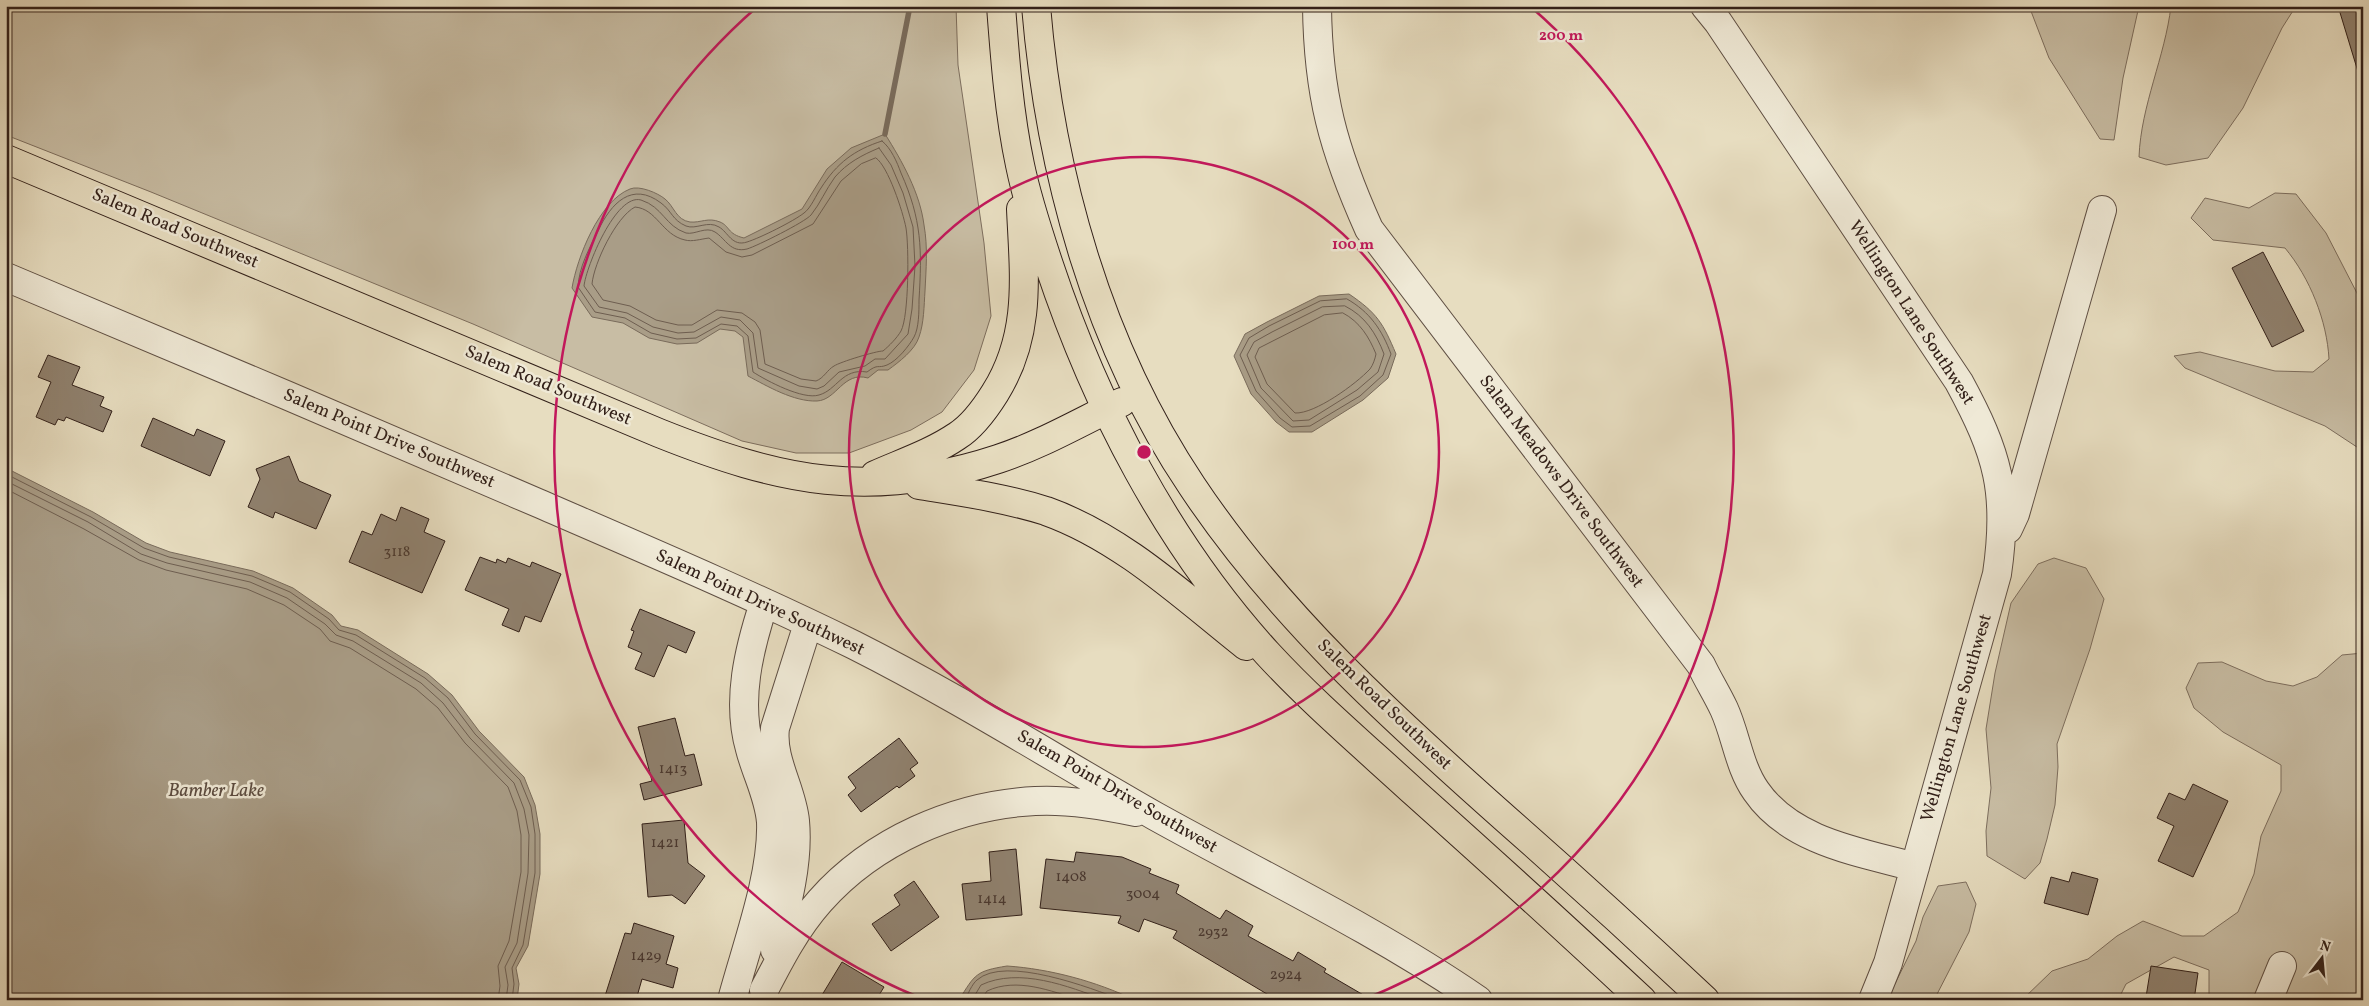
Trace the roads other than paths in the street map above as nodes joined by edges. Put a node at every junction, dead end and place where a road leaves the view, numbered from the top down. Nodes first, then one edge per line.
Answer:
1 (1000, 6) edge
2 (1036, 6) edge
3 (1317, 6) edge
4 (1705, 6) edge
5 (6, 158) edge
6 (1020, 165) junction
7 (2102, 210) dead end
8 (6, 277) edge
9 (1139, 394) junction
10 (1106, 410) junction
11 (896, 481) junction
12 (856, 482) junction
13 (2002, 544) junction
14 (764, 603) junction
15 (808, 624) junction
16 (1301, 689) junction
17 (1155, 816) junction
18 (1915, 867) junction
19 (2282, 966) dead end
20 (763, 995) edge
21 (732, 1000) edge
22 (1478, 1000) edge
23 (1642, 1000) edge
24 (1705, 1000) edge
25 (1873, 1000) edge
26 (2268, 1000) edge

1 - 6 main road
2 - 9 main road
3 - 18 street, Salem Meadows Drive Southwest
4 - 13 street, Wellington Lane Southwest
5 - 12 main road, Salem Road Southwest
6 - 10 main road
6 - 12 main road
7 - 13 street
8 - 14 street, Salem Point Drive Southwest
9 - 10 main road, Salem Road Southwest
9 - 24 main road, Salem Road Southwest
10 - 11 main road, Salem Road Southwest
10 - 16 main road
11 - 12 main road, Salem Road Southwest
11 - 16 main road
13 - 18 street, Wellington Lane Southwest
14 - 15 street, Salem Point Drive Southwest
14 - 21 street
15 - 17 street, Salem Point Drive Southwest
15 - 20 street
16 - 23 main road
17 - 20 street
17 - 22 street, Salem Point Drive Southwest
18 - 25 street, Wellington Lane Southwest
19 - 26 street

